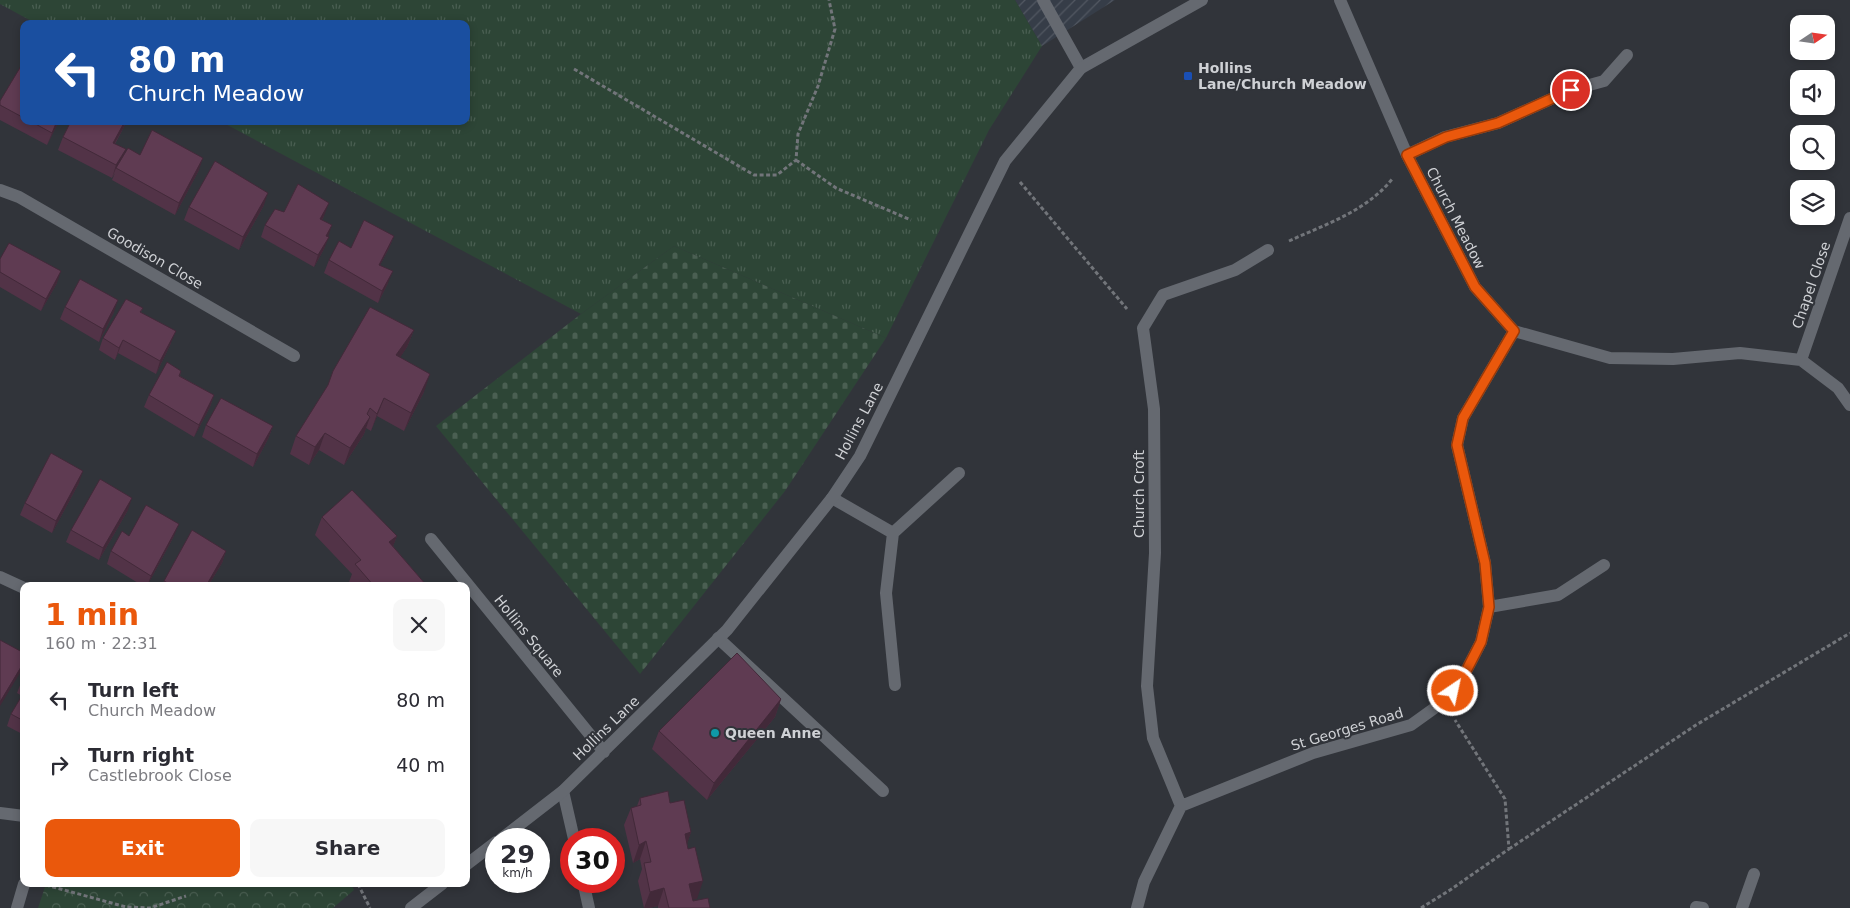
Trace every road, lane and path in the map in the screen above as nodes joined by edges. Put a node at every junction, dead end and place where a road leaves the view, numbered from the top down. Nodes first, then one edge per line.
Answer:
1 (830, 0) edge
2 (1042, 0) edge
3 (1202, 0) edge
4 (1340, 0) edge
5 (1626, 54) dead end
6 (1081, 68) junction
7 (574, 69) dead end
8 (796, 160) junction
9 (1409, 160) junction
10 (1005, 161) junction
11 (0, 190) edge
12 (1850, 218) edge
13 (912, 220) dead end
14 (1268, 250) joint
15 (1143, 328) junction
16 (1514, 331) junction
17 (294, 356) dead end
18 (1801, 360) junction
19 (1850, 405) edge
20 (959, 473) dead end
21 (832, 498) junction
22 (893, 533) junction
23 (431, 539) dead end
24 (1604, 565) dead end
25 (0, 577) edge
26 (466, 582) edge
27 (20, 586) edge
28 (470, 587) edge
29 (1489, 607) junction
30 (1850, 633) edge
31 (718, 638) junction
32 (894, 685) dead end
33 (1443, 702) junction
34 (604, 752) junction
35 (563, 791) junction
36 (883, 791) dead end
37 (1181, 806) junction
38 (0, 812) edge
39 (20, 815) edge
40 (515, 828) edge
41 (571, 828) edge
42 (1509, 849) junction
43 (485, 850) edge
44 (470, 862) edge
45 (1754, 874) dead end
46 (23, 887) edge
47 (53, 887) edge
48 (360, 887) edge
49 (438, 887) edge
50 (586, 893) edge
51 (186, 896) dead end
52 (1696, 907) edge
53 (17, 908) edge
54 (370, 908) edge
55 (411, 908) edge
56 (590, 908) edge
57 (1137, 908) edge
58 (1421, 908) edge
59 (1703, 908) edge
60 (1742, 908) edge

1 - 8 path
2 - 6 street
3 - 6 street, Hollins Lane
4 - 9 street, Church Meadow
5 - 9 street
6 - 10 street, Hollins Lane
7 - 8 path
8 - 13 path
9 - 14 path
9 - 16 street, Church Meadow
10 - 15 path
10 - 21 street, Hollins Lane
11 - 17 street, Goodison Close
12 - 18 street, Chapel Close
14 - 15 street
15 - 37 street, Church Croft
16 - 18 street
16 - 29 street, St Georges Road
18 - 19 street
20 - 22 street
21 - 22 street
21 - 31 street, Hollins Lane
22 - 32 street
23 - 26 street, Hollins Square
24 - 29 street
25 - 27 street
28 - 34 street, Hollins Square
29 - 33 street, St Georges Road
30 - 42 path
31 - 34 street, Hollins Lane
31 - 36 street
33 - 37 street, St Georges Road
33 - 42 path
34 - 35 street, Hollins Lane
35 - 40 street, Hollins Lane
35 - 41 street
37 - 57 street
38 - 39 street
42 - 58 path
43 - 44 street
45 - 60 street
46 - 53 street
47 - 51 path
48 - 54 path
49 - 55 street
50 - 56 street
52 - 59 street

